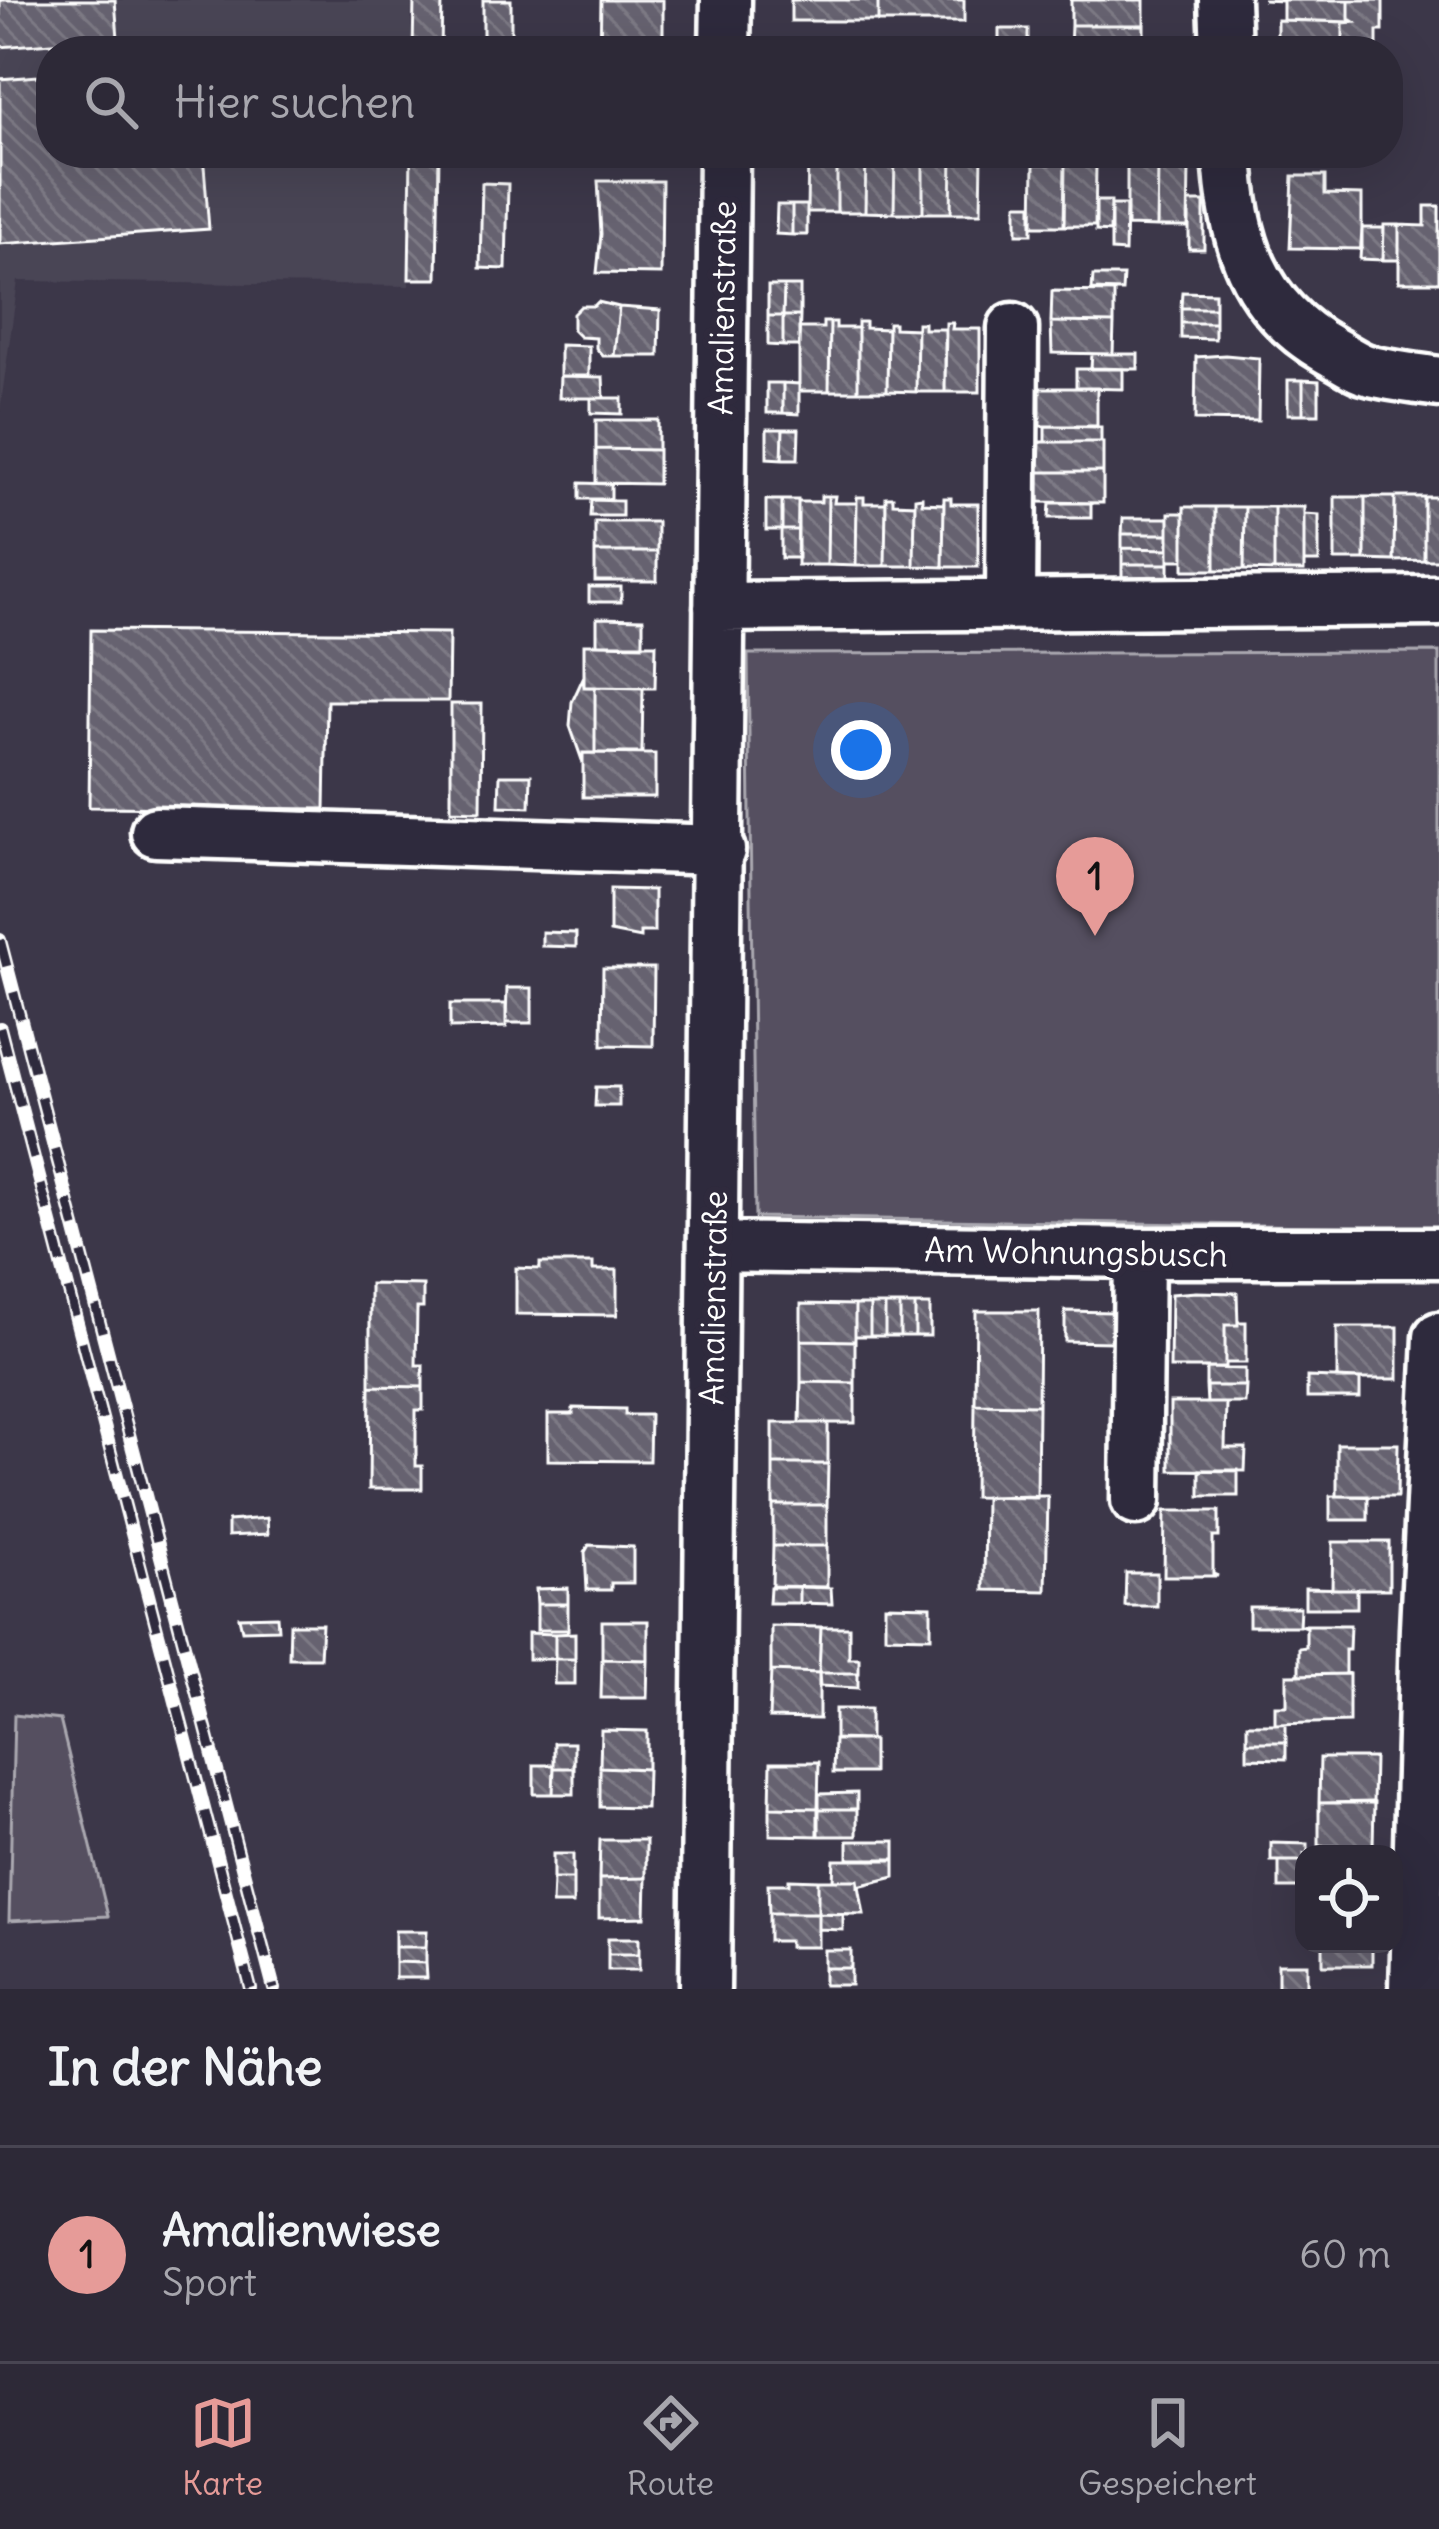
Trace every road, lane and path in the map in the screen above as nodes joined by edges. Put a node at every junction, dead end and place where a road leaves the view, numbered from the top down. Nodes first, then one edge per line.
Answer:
1 (725, 0) edge
2 (1224, 0) edge
3 (725, 36) edge
4 (1225, 36) edge
5 (724, 168) edge
6 (1229, 168) edge
7 (1013, 328) dead end
8 (1439, 382) edge
9 (1439, 601) edge
10 (1011, 604) junction
11 (718, 607) junction
12 (156, 832) dead end
13 (720, 850) junction
14 (714, 1247) junction
15 (1139, 1253) junction
16 (1439, 1253) edge
17 (1439, 1337) edge
18 (1136, 1500) dead end
19 (1432, 1628) edge
20 (705, 1989) edge
21 (1415, 1989) edge

1 - 3 street
2 - 4 street
5 - 11 street, Amalienstraße
6 - 8 street
7 - 10 street
9 - 10 street
10 - 11 street
11 - 13 street, Amalienstraße
12 - 13 street
13 - 14 street, Amalienstraße
14 - 15 street, Am Wohnungsbusch
14 - 20 street, Amalienstraße
15 - 16 street, Am Wohnungsbusch
15 - 18 street
17 - 19 street
19 - 21 street

